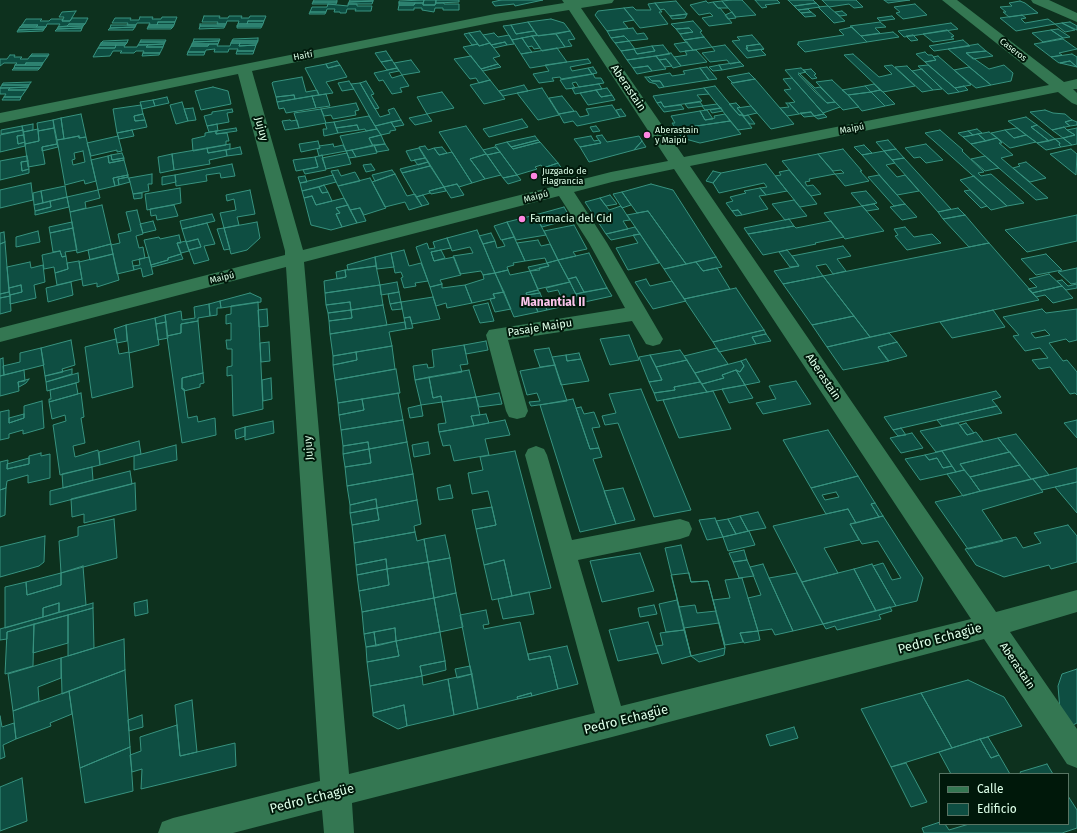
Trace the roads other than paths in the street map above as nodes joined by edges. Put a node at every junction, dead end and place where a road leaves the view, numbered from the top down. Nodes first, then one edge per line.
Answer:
1 (607, 0) edge
2 (949, 0) edge
3 (1038, 0) edge
4 (571, 3) edge
5 (1077, 18) edge
6 (244, 68) junction
7 (1069, 86) edge
8 (1077, 100) edge
9 (0, 118) edge
10 (679, 164) junction
11 (564, 189) junction
12 (294, 259) junction
13 (638, 313) junction
14 (0, 335) edge
15 (653, 339) dead end
16 (517, 410) dead end
17 (536, 455) dead end
18 (680, 529) dead end
19 (563, 552) junction
20 (1077, 601) edge
21 (990, 626) junction
22 (612, 723) junction
23 (1077, 754) edge
24 (336, 793) junction
25 (173, 833) edge
26 (339, 833) edge

1 - 4 street, Haití
2 - 7 street, Caseros
3 - 5 street
4 - 6 street, Haití
4 - 10 street, Aberastain
6 - 9 street, Haití
6 - 12 street, Jujuy
7 - 8 street, Caseros
7 - 10 street, Maipú
10 - 11 street, Maipú
10 - 21 street, Aberastain
11 - 12 street, Maipú
11 - 13 street
12 - 14 street, Maipú
12 - 24 street, Jujuy
13 - 15 street
13 - 16 street, Pasaje Maipu
17 - 19 street
18 - 19 street
19 - 22 street
20 - 21 street, Pedro Echagüe
21 - 22 street, Pedro Echagüe
21 - 23 street, Aberastain
22 - 24 street, Pedro Echagüe
24 - 25 street, Pedro Echagüe
24 - 26 street, Jujuy

